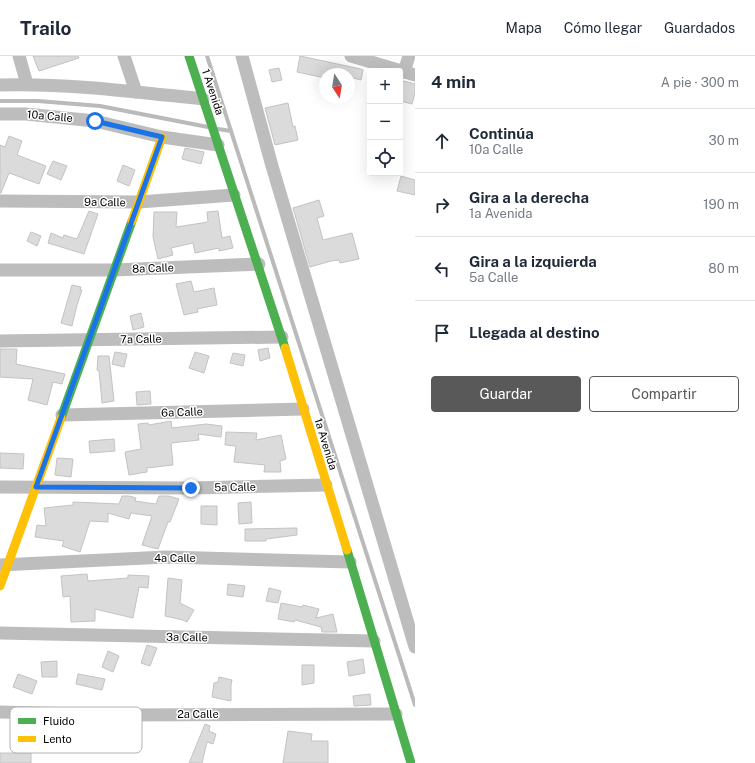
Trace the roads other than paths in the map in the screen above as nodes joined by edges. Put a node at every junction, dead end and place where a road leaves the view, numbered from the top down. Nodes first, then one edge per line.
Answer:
1 (19, 56) edge
2 (124, 56) edge
3 (189, 56) edge
4 (242, 56) edge
5 (409, 56) edge
6 (356, 57) edge
7 (410, 73) edge
8 (27, 84) junction
9 (0, 85) edge
10 (136, 92) junction
11 (203, 100) junction
12 (0, 114) edge
13 (162, 137) junction
14 (216, 140) junction
15 (234, 195) junction
16 (0, 201) edge
17 (139, 202) junction
18 (259, 264) junction
19 (0, 270) edge
20 (114, 270) junction
21 (282, 337) junction
22 (89, 340) junction
23 (0, 341) edge
24 (303, 409) junction
25 (62, 415) junction
26 (326, 485) junction
27 (0, 487) edge
28 (36, 487) junction
29 (350, 562) junction
30 (4, 565) edge
31 (0, 586) edge
32 (0, 633) edge
33 (374, 641) junction
34 (415, 647) edge
35 (0, 712) edge
36 (10, 712) edge
37 (142, 714) edge
38 (396, 714) junction
39 (411, 763) edge

1 - 8 street
2 - 10 street
3 - 11 street, 1 Avenida
4 - 34 street
5 - 7 street
6 - 7 street
8 - 9 street
8 - 10 street
10 - 11 street
11 - 14 street, 1 Avenida
12 - 13 street, 10a Calle
13 - 14 street, 10a Calle
13 - 17 street
14 - 15 street, 1a Avenida
15 - 17 street, 9a Calle
15 - 18 street, 1a Avenida
16 - 17 street, 9a Calle
17 - 20 street
18 - 20 street, 8a Calle
18 - 21 street, 1a Avenida
19 - 20 street, 8a Calle
20 - 22 street
21 - 22 street, 7a Calle
21 - 24 street, 1a Avenida
22 - 23 street, 7a Calle
22 - 25 street
24 - 25 street, 6a Calle
24 - 26 street, 1a Avenida
25 - 28 street
26 - 28 street, 5a Calle
26 - 29 street, 1a Avenida
27 - 28 street, 5a Calle
28 - 30 street
29 - 30 street, 4a Calle
29 - 33 street, 1a Avenida
30 - 31 street
32 - 33 street, 3a Calle
33 - 38 street, 1a Avenida
35 - 36 street, 2a Calle
37 - 38 street, 2a Calle
38 - 39 street, 1a Avenida

